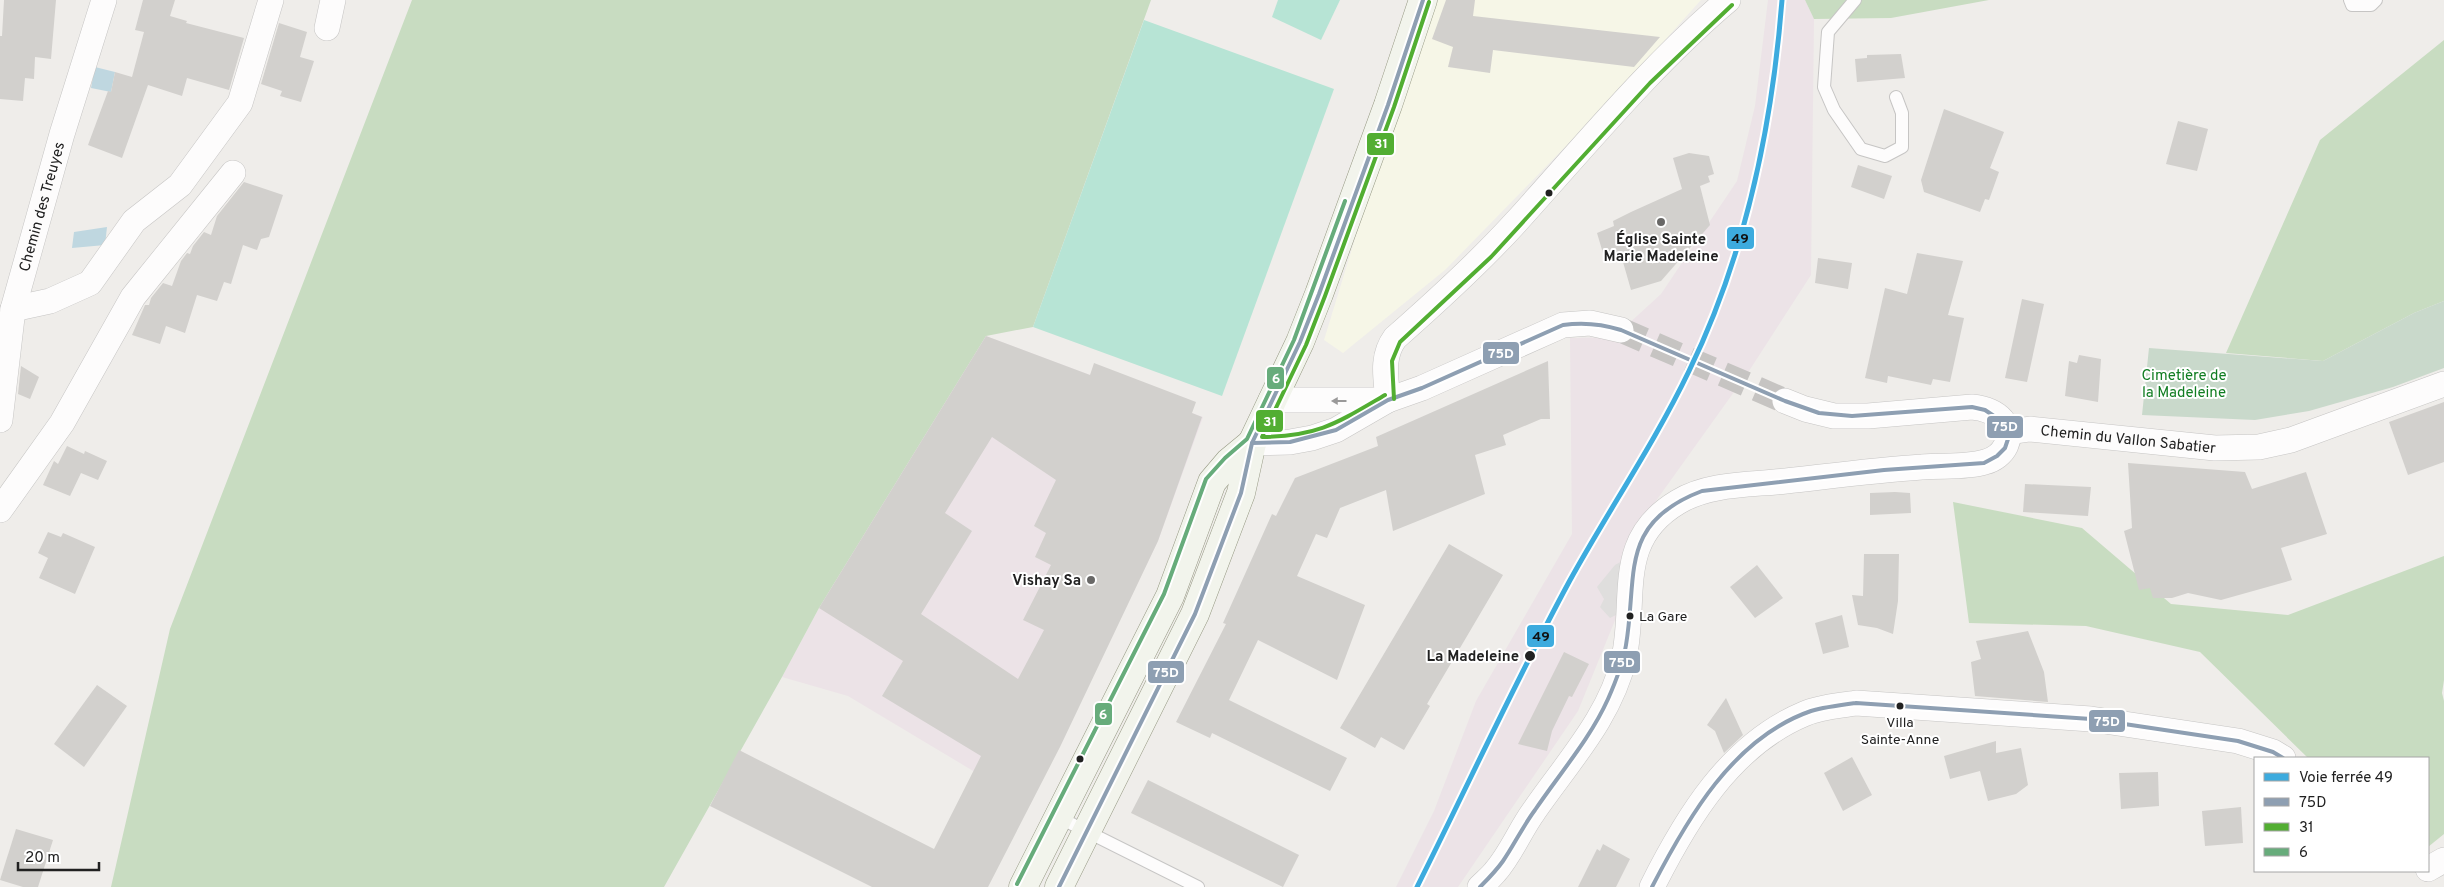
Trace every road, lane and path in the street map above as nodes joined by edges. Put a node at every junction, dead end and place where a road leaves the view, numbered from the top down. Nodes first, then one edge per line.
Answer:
1 (104, 0) edge
2 (271, 0) edge
3 (332, 0) edge
4 (1423, 0) edge
5 (1728, 0) edge
6 (1855, 0) edge
7 (2350, 0) edge
8 (2376, 0) edge
9 (327, 28) dead end
10 (1896, 97) dead end
11 (233, 173) dead end
12 (13, 309) junction
13 (1621, 330) tunnel mouth
14 (2444, 384) edge
15 (1271, 400) junction
16 (1388, 400) junction
17 (1785, 401) tunnel mouth
18 (0, 420) edge
19 (2009, 432) junction
20 (1252, 443) junction
21 (0, 510) edge
22 (2281, 757) edge
23 (1058, 817) junction
24 (1087, 832) junction
25 (2444, 860) edge
26 (2429, 868) edge
27 (1023, 887) edge
28 (1059, 887) edge
29 (1198, 887) edge
30 (1480, 887) edge
31 (1652, 887) edge

1 - 12 street, Chemin des Treuyes
2 - 12 street
3 - 9 street
4 - 15 street
5 - 16 street
6 - 10 lane
7 - 8 lane
11 - 21 street
12 - 18 street, Chemin des Treuyes
13 - 16 street
14 - 19 street, Chemin du Vallon Sabatier
16 -> 15 street
15 - 20 street
16 - 20 street
17 - 19 street
19 - 30 street
20 - 23 street
20 - 24 street
22 - 31 street
23 - 24 lane
23 - 27 street
24 - 28 street
24 - 29 lane
25 - 26 street

